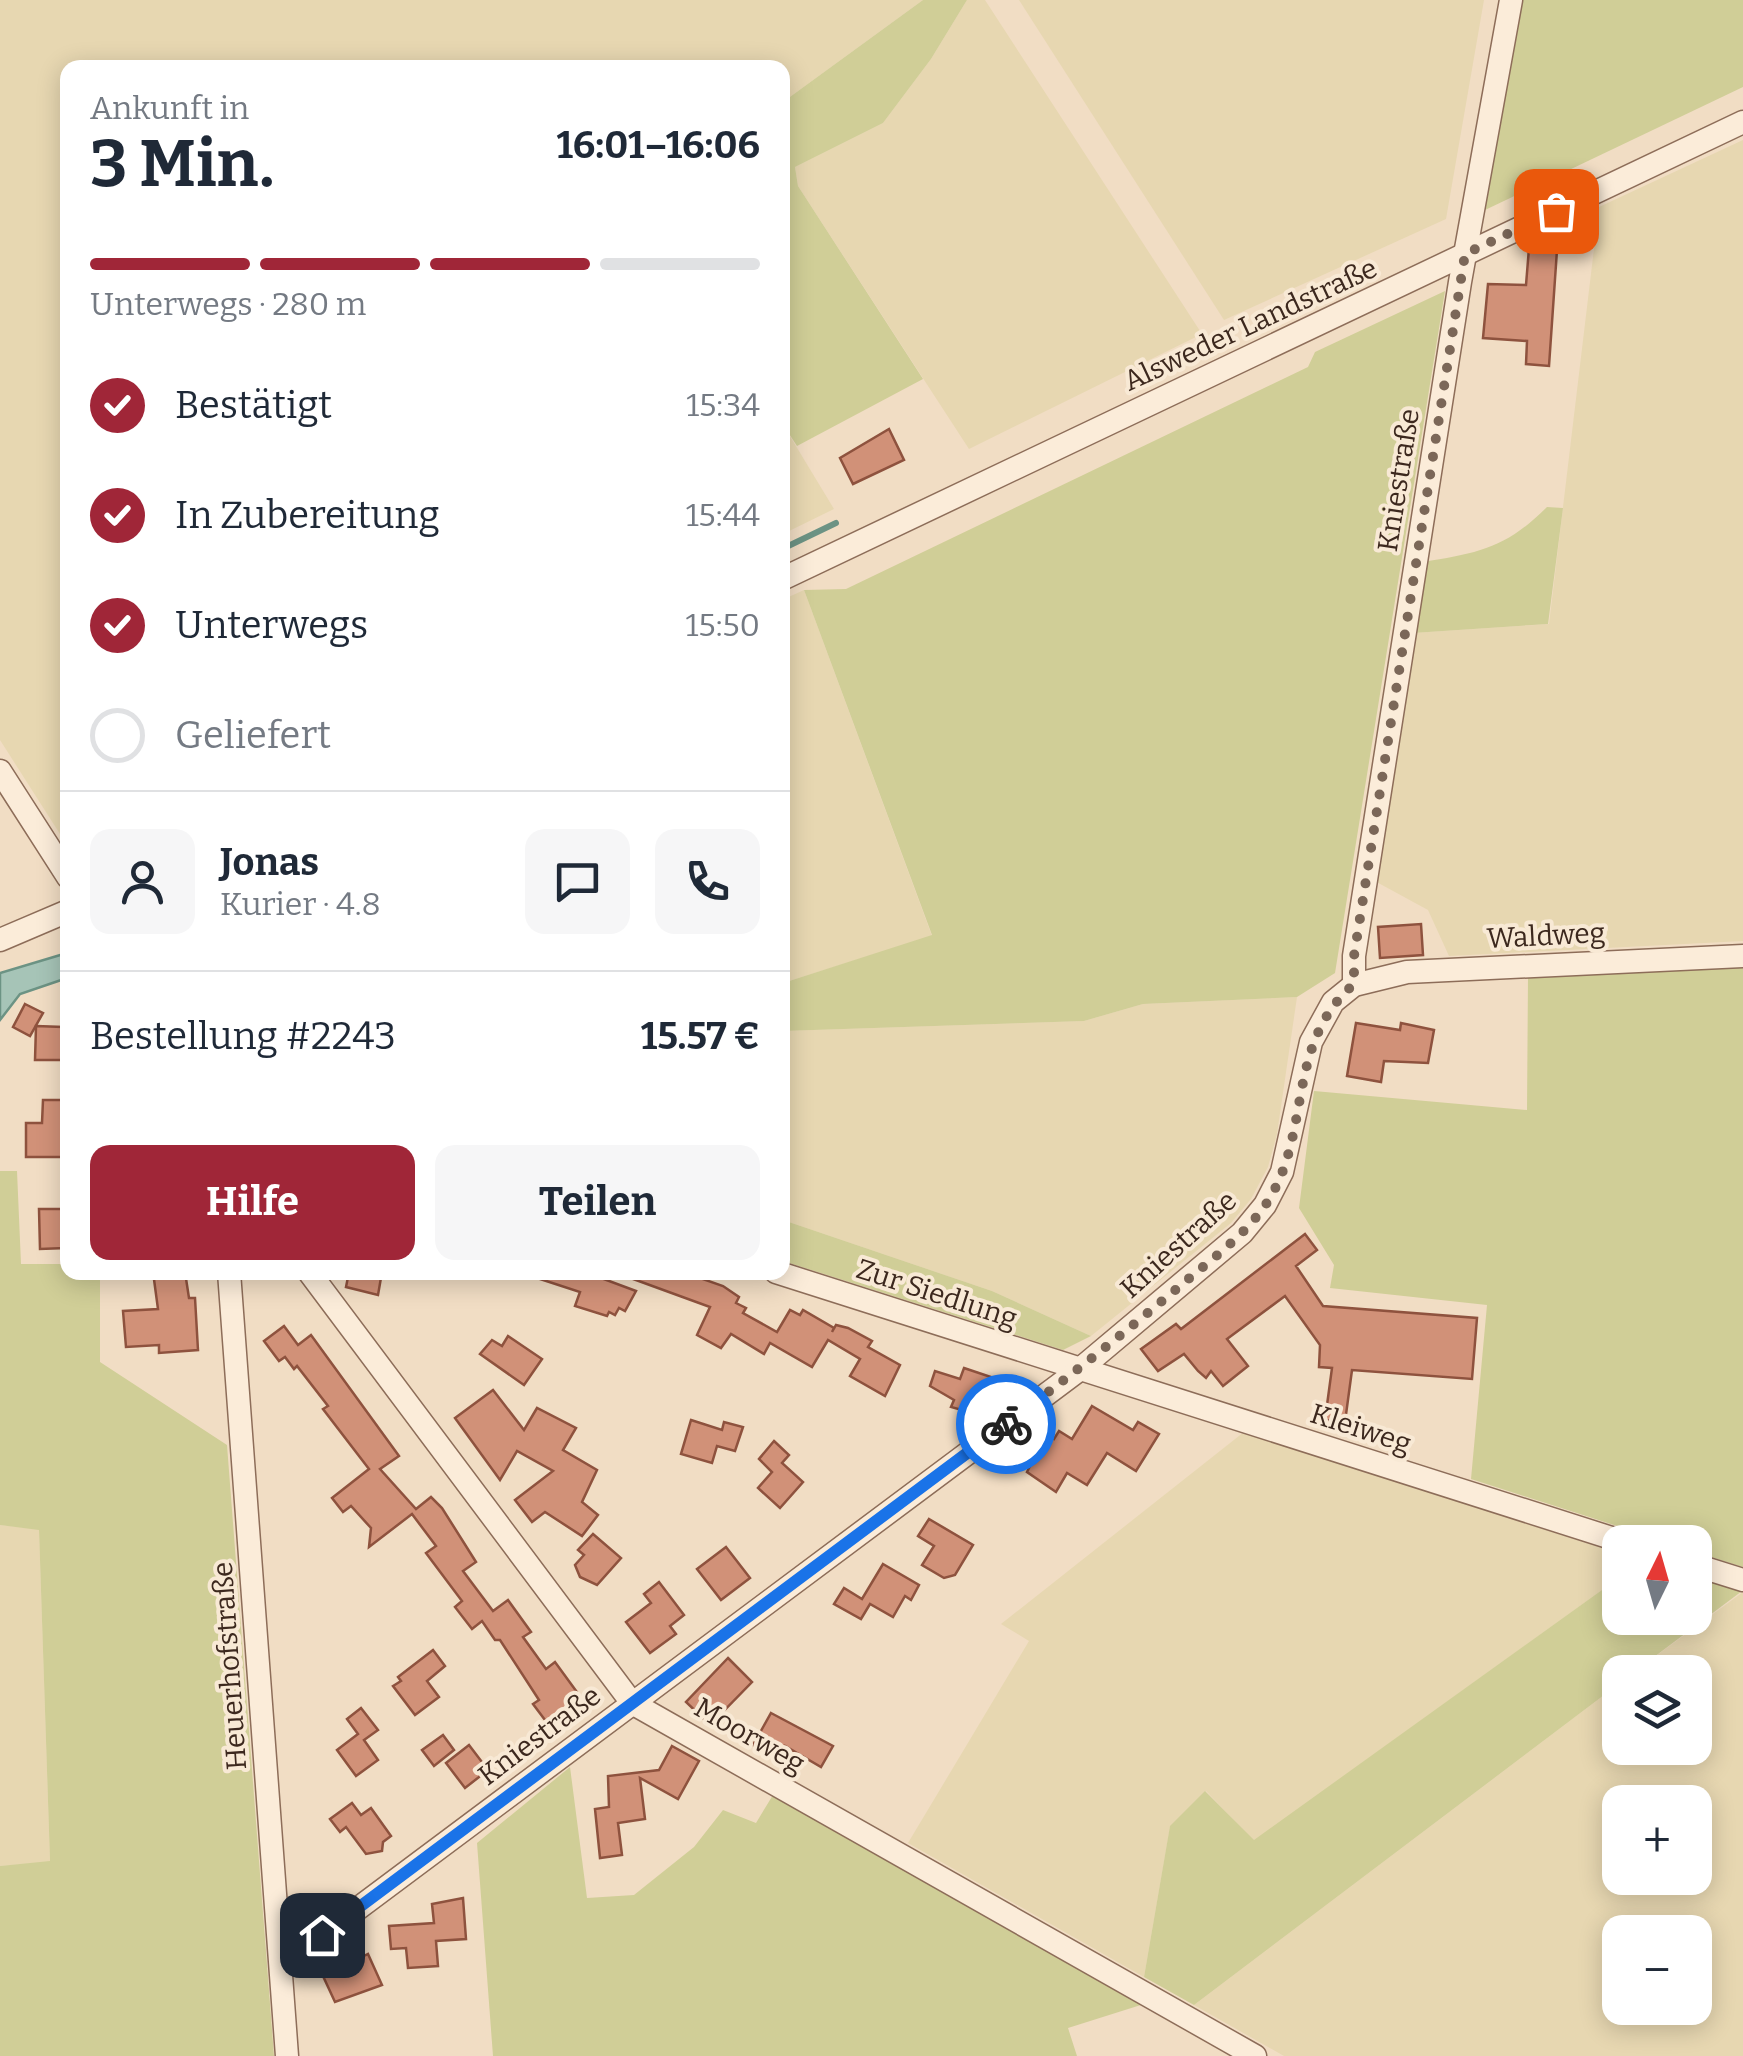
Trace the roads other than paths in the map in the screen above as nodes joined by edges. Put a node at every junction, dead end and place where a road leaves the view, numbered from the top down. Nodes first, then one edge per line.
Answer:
1 (1511, 0) edge
2 (1743, 122) edge
3 (1465, 254) junction
4 (790, 575) edge
5 (0, 771) edge
6 (60, 865) edge
7 (60, 914) edge
8 (0, 940) edge
9 (1743, 956) edge
10 (1354, 984) junction
11 (790, 1277) edge
12 (231, 1280) edge
13 (314, 1280) edge
14 (1079, 1370) junction
15 (1602, 1535) edge
16 (1712, 1570) edge
17 (1743, 1580) edge
18 (632, 1703) junction
19 (281, 1958) junction
20 (287, 2056) edge
21 (1255, 2056) edge

1 - 3 street, Kniestraße
2 - 3 street, Alsweder Landstraße
3 - 4 street, Alsweder Landstraße
3 - 10 street, Kniestraße
5 - 6 street
7 - 8 street
9 - 10 street, Waldweg
10 - 14 street, Kniestraße
11 - 14 street, Zur Siedlung
12 - 19 street, Heuerhofstraße
13 - 18 street, Moorweg
14 - 15 street, Kleiweg
14 - 18 street, Kniestraße
16 - 17 street
18 - 19 street, Kniestraße
18 - 21 street, Moorweg
19 - 20 street, Heuerhofstraße

